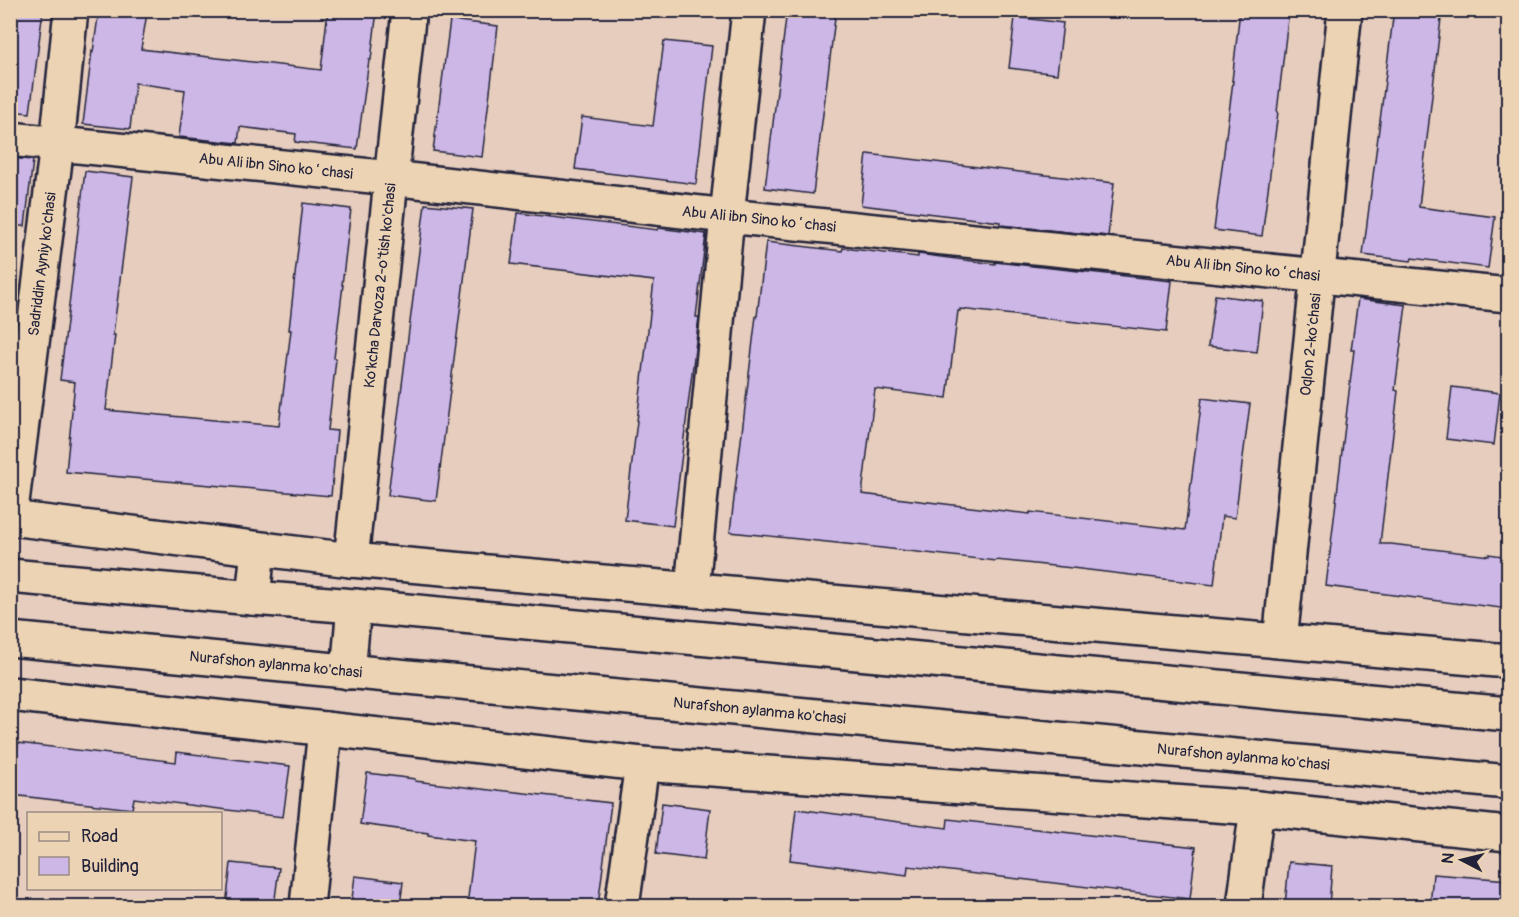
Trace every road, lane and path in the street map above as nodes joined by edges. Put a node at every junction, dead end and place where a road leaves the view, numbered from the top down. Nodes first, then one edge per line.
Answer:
1 (71, 10) edge
2 (410, 10) edge
3 (749, 10) edge
4 (1345, 10) edge
5 (10, 139) edge
6 (57, 145) junction
7 (391, 178) junction
8 (727, 216) junction
9 (1318, 275) junction
10 (1509, 295) edge
11 (10, 518) edge
12 (258, 549) junction
13 (351, 560) junction
14 (10, 576) edge
15 (692, 590) junction
16 (253, 598) junction
17 (354, 606) junction
18 (10, 639) edge
19 (1280, 641) junction
20 (1509, 660) edge
21 (348, 672) junction
22 (10, 694) edge
23 (1509, 714) edge
24 (325, 729) junction
25 (642, 764) junction
26 (1509, 782) edge
27 (1257, 808) junction
28 (1509, 834) edge
29 (307, 906) edge
30 (622, 906) edge
31 (1244, 906) edge

1 - 6 street, Sadriddin Ayniy ko'chasi
2 - 7 street, Ko'kcha Darvoza 2-o'tish ko'chasi
3 - 8 street
4 - 9 street, Oqlon 2-ko‘chasi
5 - 6 street, Abu Ali ibn Sino koʻchasi
6 - 7 street, Abu Ali ibn Sino koʻchasi
6 - 11 street, Sadriddin Ayniy ko'chasi
7 - 8 street, Abu Ali ibn Sino koʻchasi
7 - 13 street, Ko'kcha Darvoza 2-o'tish ko'chasi
8 - 9 street, Abu Ali ibn Sino koʻchasi
8 - 15 street
9 - 10 street, Abu Ali ibn Sino koʻchasi
9 - 19 street, Oqlon 2-ko‘chasi
11 - 12 street
12 - 13 street
12 - 16 street
13 - 15 street
14 - 16 street
15 - 19 street
16 - 17 street
17 - 21 street
17 - 23 street
18 - 21 street, Nurafshon aylanma ko'chasi
19 - 20 street
21 - 26 street, Nurafshon aylanma ko'chasi
22 - 24 street
24 - 25 street
24 - 29 street
25 - 27 street
25 - 30 street
27 - 28 street
27 - 31 street

